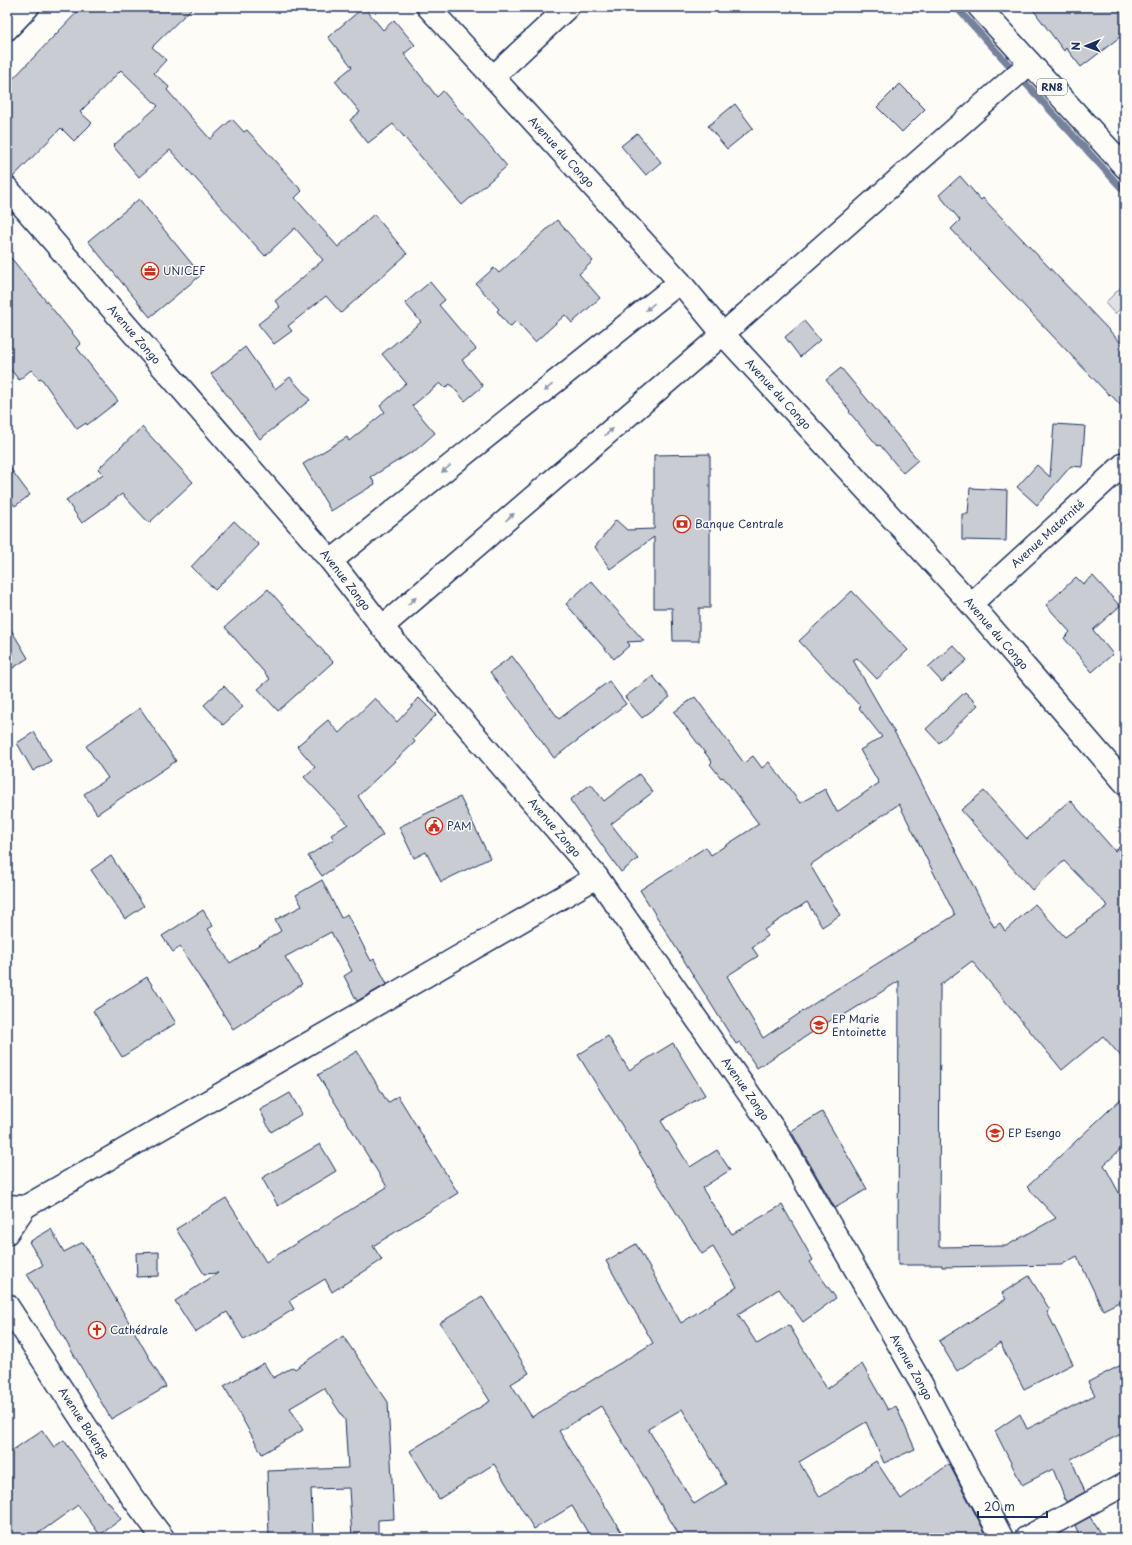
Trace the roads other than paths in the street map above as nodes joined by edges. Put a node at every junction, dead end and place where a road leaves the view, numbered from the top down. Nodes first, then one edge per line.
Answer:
1 (28, 7) edge
2 (428, 7) edge
3 (568, 7) edge
4 (979, 7) edge
5 (7, 29) edge
6 (1030, 63) junction
7 (493, 77) junction
8 (1125, 167) edge
9 (7, 188) edge
10 (680, 282) junction
11 (724, 334) junction
12 (1125, 463) edge
13 (331, 561) junction
14 (971, 604) junction
15 (382, 627) junction
16 (1125, 783) edge
17 (597, 877) junction
18 (16, 1207) edge
19 (7, 1233) edge
20 (7, 1305) edge
21 (1125, 1484) edge
22 (163, 1538) edge
23 (1002, 1538) edge
24 (1026, 1538) edge

1 - 5 street
2 - 7 street, Avenue du Congo
3 - 7 street
4 - 6 street, RN8
6 - 8 street, RN8
6 - 11 street
7 - 10 street, Avenue du Congo
9 - 13 street, Avenue Zongo
10 - 11 street, Avenue du Congo
10 -> 13 street
11 - 14 street, Avenue du Congo
15 -> 11 street
12 - 14 street, Avenue Maternité
13 - 15 street, Avenue Zongo
14 - 16 street, Avenue du Congo
15 - 17 street, Avenue Zongo
17 - 18 street
17 - 23 street, Avenue Zongo
18 - 19 street
20 - 22 street, Avenue Bolenge
21 - 24 street

